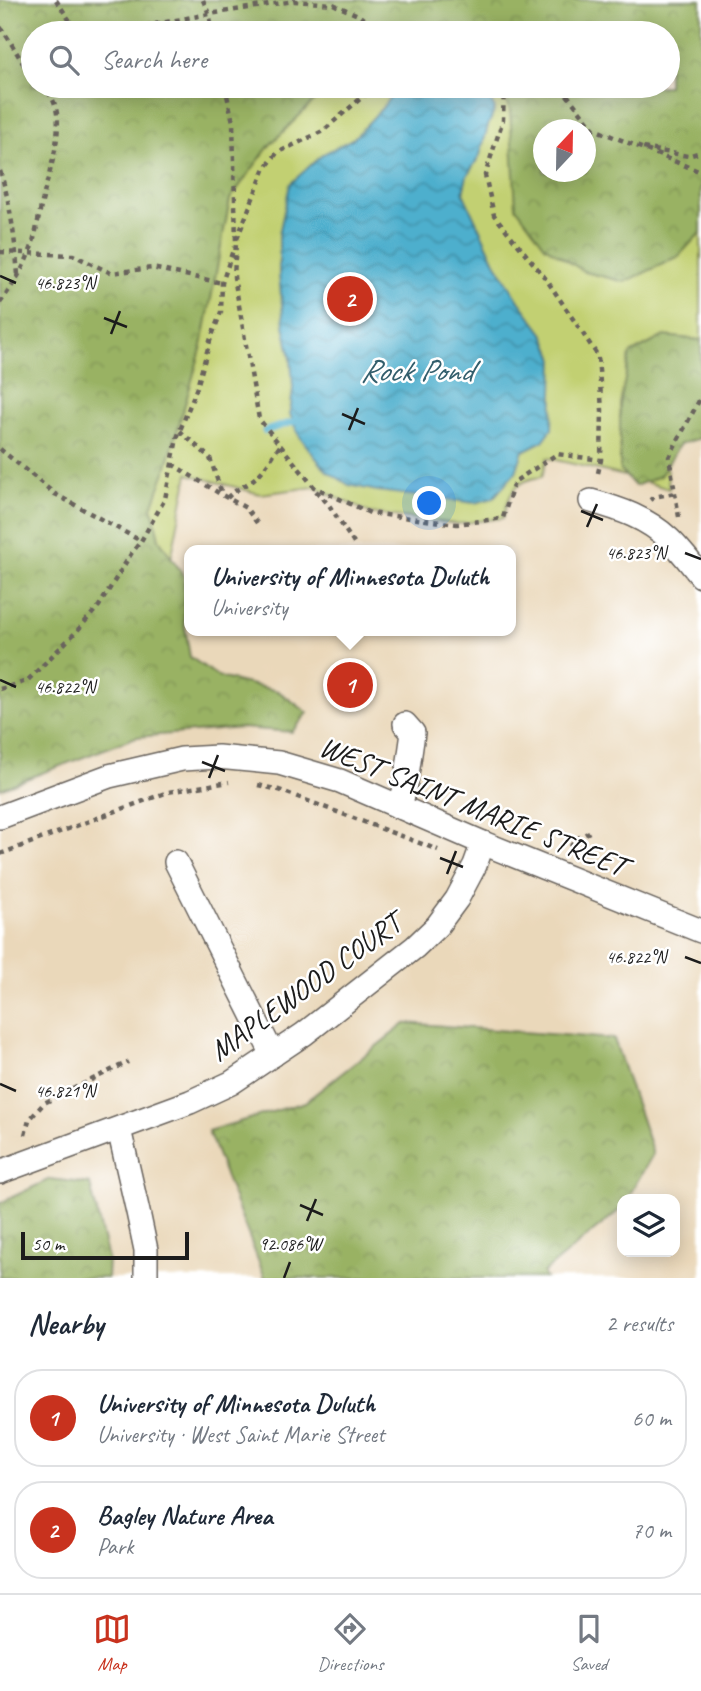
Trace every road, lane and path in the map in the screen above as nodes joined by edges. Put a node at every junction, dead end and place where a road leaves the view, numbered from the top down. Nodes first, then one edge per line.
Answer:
1 (56, 0) edge
2 (203, 0) edge
3 (209, 14) junction
4 (70, 21) edge
5 (171, 21) edge
6 (210, 21) edge
7 (366, 21) edge
8 (0, 27) edge
9 (21, 61) edge
10 (53, 98) edge
11 (228, 98) edge
12 (360, 98) edge
13 (506, 98) edge
14 (570, 98) edge
15 (633, 146) junction
16 (701, 152) edge
17 (0, 172) edge
18 (701, 172) edge
19 (236, 242) junction
20 (0, 252) edge
21 (16, 253) junction
22 (30, 253) junction
23 (18, 276) junction
24 (222, 283) junction
25 (0, 303) edge
26 (701, 397) edge
27 (180, 431) junction
28 (280, 446) junction
29 (0, 449) edge
30 (601, 460) junction
31 (172, 464) junction
32 (598, 473) dead end
33 (313, 487) junction
34 (675, 494) junction
35 (225, 497) junction
36 (591, 500) dead end
37 (644, 504) dead end
38 (257, 523) dead end
39 (680, 527) dead end
40 (141, 541) junction
41 (355, 545) dead end
42 (701, 576) edge
43 (0, 689) edge
44 (405, 724) dead end
45 (238, 781) dead end
46 (252, 784) dead end
47 (399, 807) junction
48 (0, 817) edge
49 (591, 831) dead end
50 (483, 843) junction
51 (571, 848) dead end
52 (0, 854) edge
53 (176, 862) dead end
54 (475, 865) junction
55 (701, 931) edge
56 (274, 1055) junction
57 (128, 1062) dead end
58 (119, 1129) junction
59 (25, 1135) dead end
60 (0, 1172) edge
61 (146, 1278) edge

1 - 4 path
2 - 3 path
3 - 5 path
3 - 6 path
3 - 7 path
8 - 9 path
10 - 22 path
11 - 19 path
12 - 19 path
13 - 30 path
14 - 15 path
15 - 16 path
15 - 18 path
17 - 21 path
19 - 24 path
19 - 28 path
20 - 21 path
21 - 22 path
21 - 23 path
22 - 23 path
22 - 24 path
23 - 25 path
24 - 27 path
26 - 34 path
27 - 31 path
27 - 35 path
28 - 33 path
28 - 35 path
29 - 40 path
30 - 32 path
30 - 33 path
31 - 35 path
31 - 40 path
33 - 41 path
34 - 37 path
34 - 39 path
35 - 38 path
36 - 42 street
40 - 43 path
44 - 47 street
45 - 52 path
46 - 54 path
47 - 48 street, WEST SAINT MARIE STREET
47 - 50 street, WEST SAINT MARIE STREET
49 - 51 path
50 - 54 street, MAPLEWOOD COURT
50 - 55 street, WEST SAINT MARIE STREET
53 - 56 street
54 - 56 street, MAPLEWOOD COURT
56 - 58 street, MAPLEWOOD COURT
57 - 59 path
58 - 60 street, MAPLEWOOD COURT
58 - 61 street

